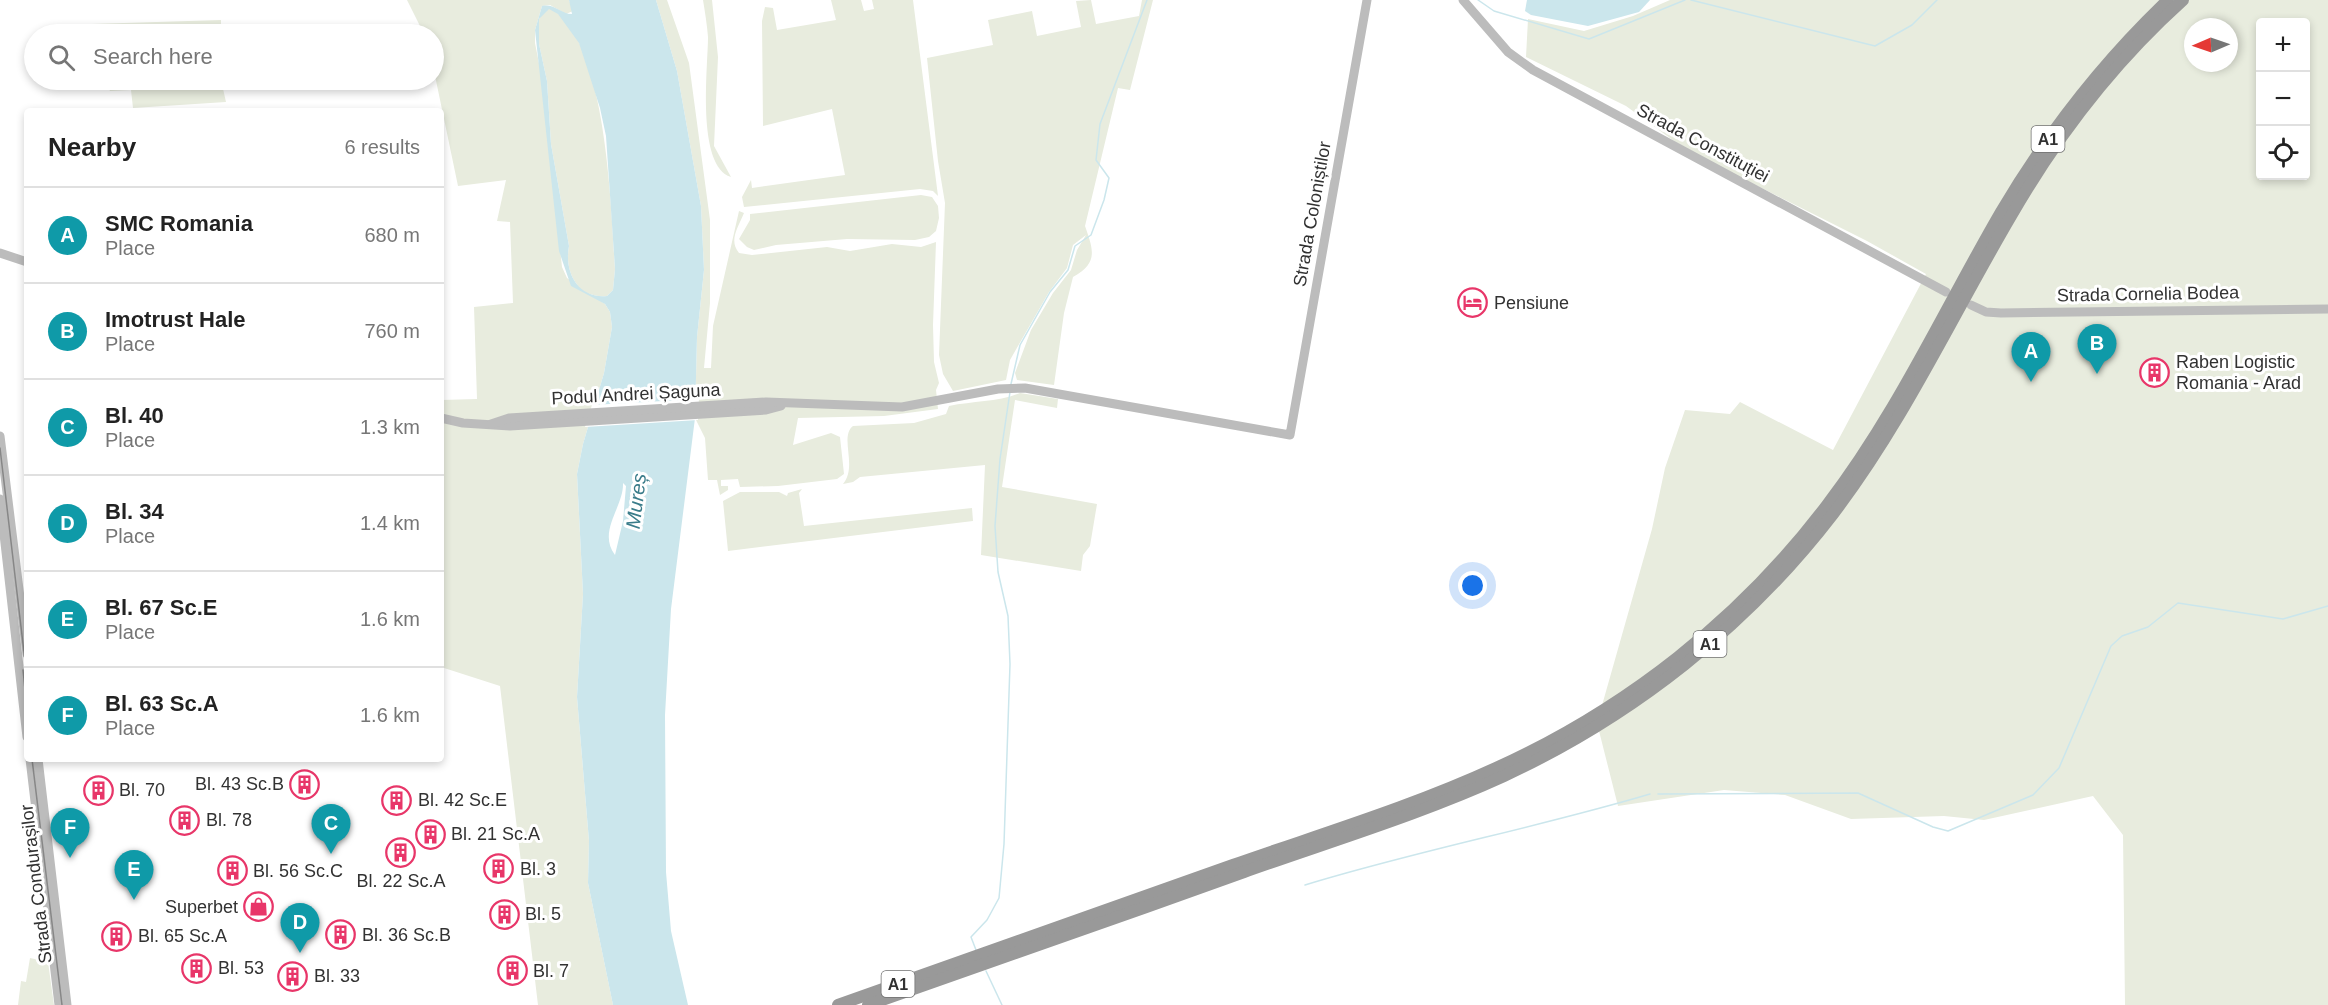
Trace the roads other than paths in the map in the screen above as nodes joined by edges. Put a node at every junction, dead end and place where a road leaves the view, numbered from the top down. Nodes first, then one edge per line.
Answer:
1 (1367, 0) edge
2 (1462, 0) edge
3 (2168, 0) edge
4 (2183, 0) edge
5 (0, 253) edge
6 (24, 261) edge
7 (1946, 292) dead end
8 (1971, 305) dead end
9 (2328, 309) edge
10 (444, 419) edge
11 (1290, 435) joint
12 (0, 436) edge
13 (0, 499) edge
14 (24, 630) edge
15 (24, 711) edge
16 (30, 762) edge
17 (38, 762) edge
18 (994, 955) junction
19 (960, 967) junction
20 (59, 1005) edge
21 (67, 1005) edge
22 (838, 1005) edge
23 (868, 1005) edge

1 - 11 street, Strada Coloniștilor
2 - 7 street, Strada Constituției
3 - 18 highway, A1
4 - 18 highway, A1
5 - 6 street
8 - 9 street, Strada Cornelia Bodea
10 - 11 street, Podul Andrei Șaguna
12 - 14 street
13 - 15 street
16 - 20 street, Strada Condurașilor
17 - 21 street, Strada Condurașilor
18 - 19 highway, A1
19 - 22 highway, A1
19 - 23 highway, A1

